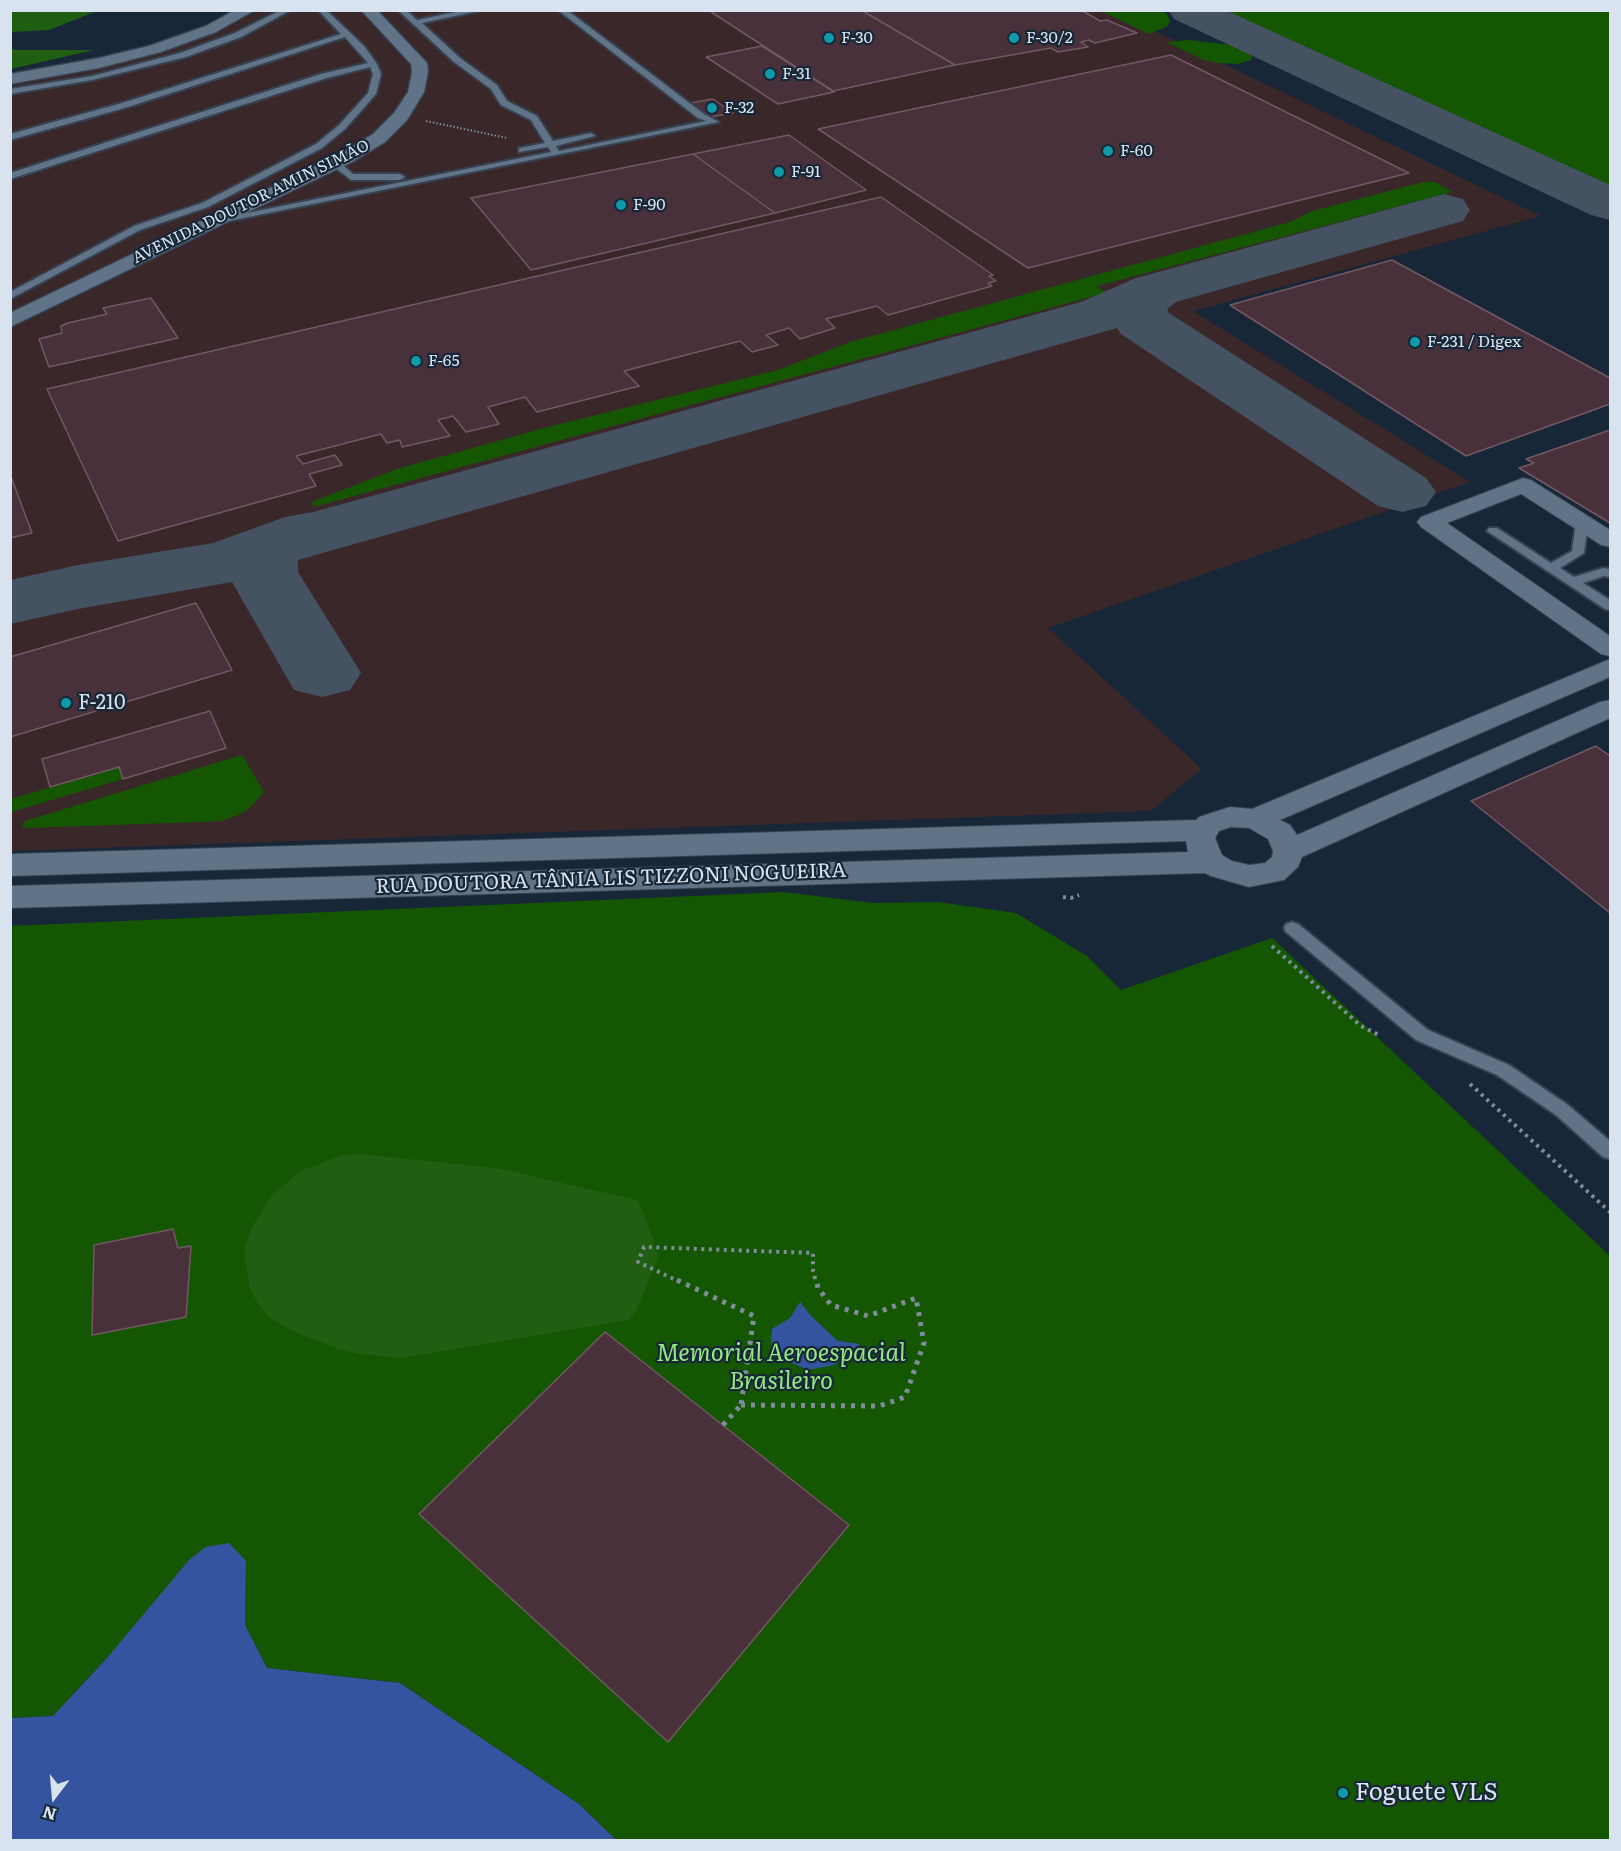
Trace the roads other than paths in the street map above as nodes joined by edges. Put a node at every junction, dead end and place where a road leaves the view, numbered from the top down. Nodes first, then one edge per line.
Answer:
1 (248, 10) edge
2 (321, 10) edge
3 (368, 10) edge
4 (401, 10) edge
5 (480, 10) edge
6 (561, 10) edge
7 (287, 11) edge
8 (416, 22) junction
9 (345, 35) junction
10 (374, 64) junction
11 (10, 79) edge
12 (10, 92) edge
13 (701, 116) junction
14 (620, 130) dead end
15 (597, 135) dead end
16 (10, 137) edge
17 (549, 144) junction
18 (557, 154) junction
19 (335, 163) junction
20 (10, 176) edge
21 (351, 177) junction
22 (333, 199) junction
23 (207, 224) junction
24 (10, 296) edge
25 (10, 321) edge
26 (1582, 522) junction
27 (1493, 531) dead end
28 (1611, 540) edge
29 (1551, 568) junction
30 (1611, 573) edge
31 (1573, 582) junction
32 (1611, 606) edge
33 (1611, 648) edge
34 (1611, 667) edge
35 (1611, 708) edge
36 (1255, 819) junction
37 (1203, 830) junction
38 (1288, 851) junction
39 (1211, 862) junction
40 (10, 865) edge
41 (10, 897) edge
42 (1292, 928) dead end
43 (1611, 1152) edge

1 - 11 street
2 - 9 lane
3 - 19 street, AVENIDA DOUTOR AMIN SIMÃO
4 - 8 lane
5 - 8 lane
6 - 13 lane
7 - 12 lane
8 - 17 lane
9 - 10 lane
9 - 16 lane
10 - 20 lane
10 - 24 lane
13 - 14 lane
13 - 18 lane
15 - 17 lane
17 - 18 lane
17 - 21 lane
18 - 22 lane
19 - 21 lane
19 - 23 street, AVENIDA DOUTOR AMIN SIMÃO
21 - 22 lane
22 - 23 lane
23 - 25 street, AVENIDA DOUTOR AMIN SIMÃO
26 - 28 street
26 - 29 lane
26 - 33 street
27 - 29 lane
29 - 31 lane
30 - 31 lane
31 - 32 lane
34 - 36 street, RUA DOUTORA TÂNIA LIS TIZZONI NOGUEIRA
35 - 38 street, RUA DOUTORA TÂNIA LIS TIZZONI NOGUEIRA
36 - 37 street, RUA DOUTORA TÂNIA LIS TIZZONI NOGUEIRA
36 - 38 street, RUA DOUTORA TÂNIA LIS TIZZONI NOGUEIRA
37 - 39 street
37 - 40 street, RUA DOUTORA TÂNIA LIS TIZZONI NOGUEIRA
38 - 39 street, RUA DOUTORA TÂNIA LIS TIZZONI NOGUEIRA
39 - 41 street, RUA DOUTORA TÂNIA LIS TIZZONI NOGUEIRA
42 - 43 lane

